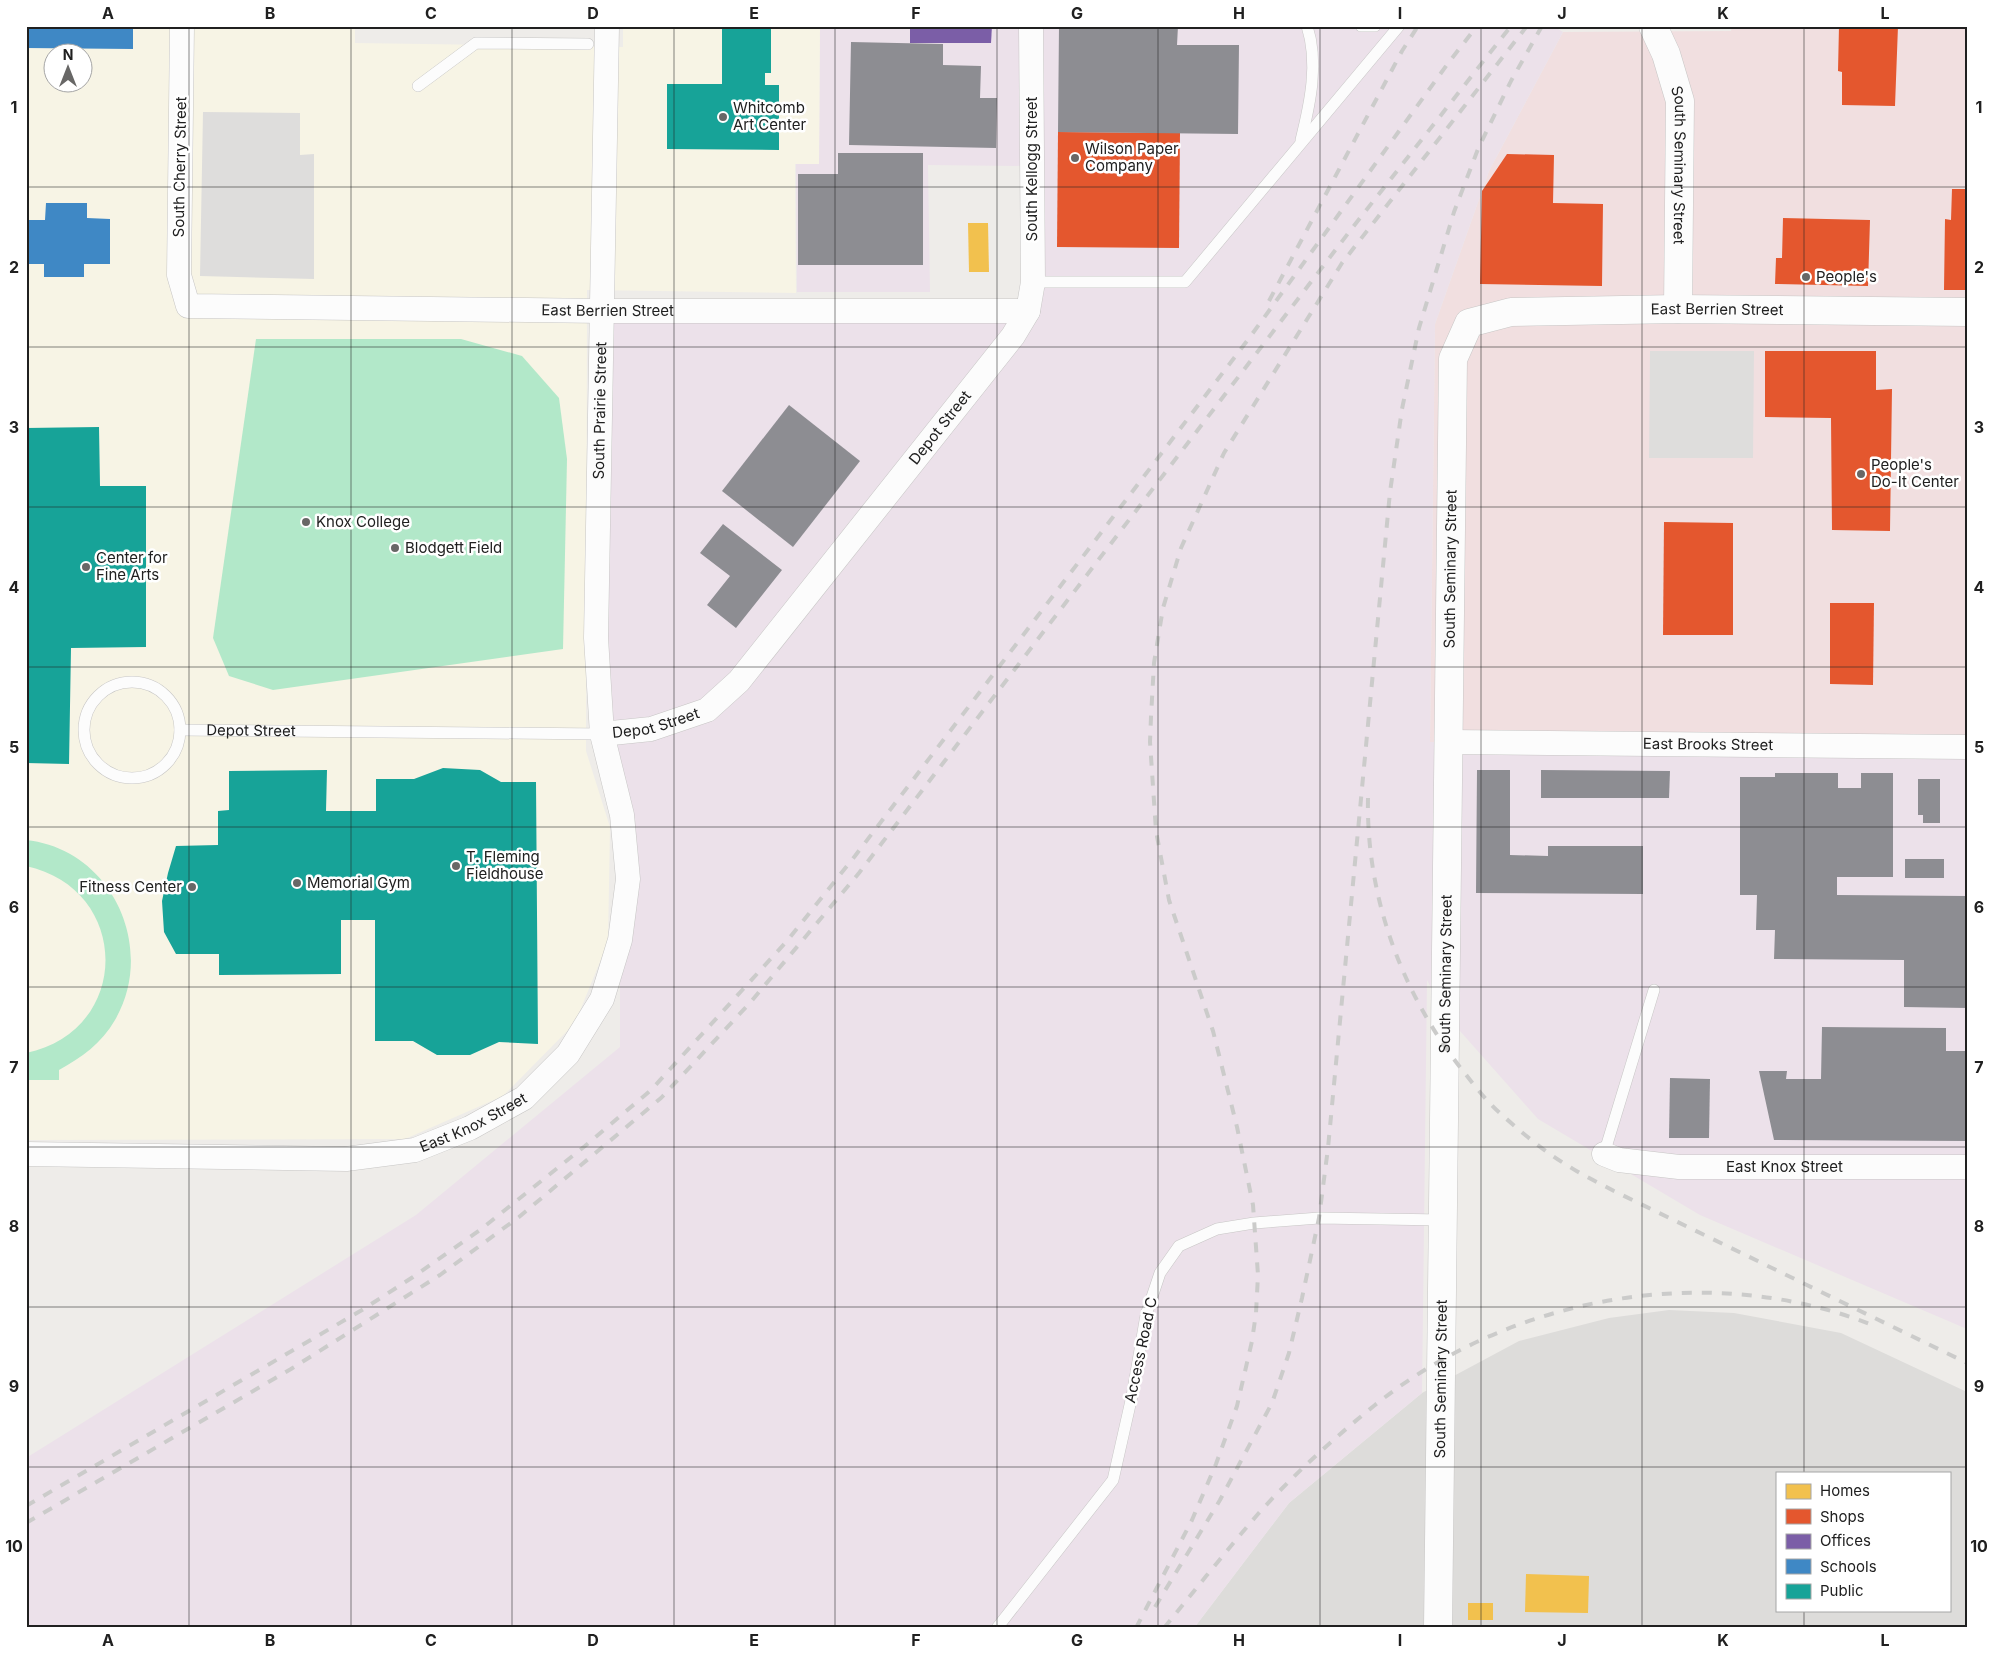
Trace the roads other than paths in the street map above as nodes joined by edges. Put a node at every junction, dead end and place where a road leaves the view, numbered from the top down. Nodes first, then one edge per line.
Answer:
1 (182, 26) edge
2 (606, 26) edge
3 (1031, 26) edge
4 (1307, 26) edge
5 (1361, 26) edge
6 (1375, 26) edge
7 (1400, 26) edge
8 (1654, 26) edge
9 (588, 44) dead end
10 (418, 86) dead end
11 (1300, 144) junction
12 (1033, 282) junction
13 (188, 306) joint
14 (1678, 309) junction
15 (602, 311) junction
16 (1028, 311) junction
17 (1967, 312) edge
18 (1469, 323) joint
19 (180, 730) junction
20 (602, 734) junction
21 (1449, 742) junction
22 (1967, 747) edge
23 (1654, 990) dead end
24 (26, 1154) edge
25 (1604, 1154) joint
26 (1967, 1167) edge
27 (1443, 1220) junction
28 (997, 1628) edge
29 (1438, 1628) edge

1 - 13 street, South Cherry Street
2 - 15 street, South Prairie Street
3 - 12 street, South Kellogg Street
4 - 11 lane
5 - 6 lane
7 - 11 lane
8 - 14 street, South Seminary Street
9 - 10 lane
11 - 12 lane
12 - 16 street, South Kellogg Street
13 - 15 street, East Berrien Street
14 - 17 street, East Berrien Street
14 - 18 street, East Berrien Street
15 - 16 street, East Berrien Street
15 - 20 street, South Prairie Street
16 - 20 street, Depot Street
18 - 21 street, South Seminary Street
19 - 19 lane
19 - 20 lane, Depot Street
20 - 24 street, East Knox Street
21 - 22 street, East Brooks Street
21 - 27 street, South Seminary Street
23 - 25 lane
25 - 26 street, East Knox Street
27 - 28 lane, Access Road C
27 - 29 street, South Seminary Street

